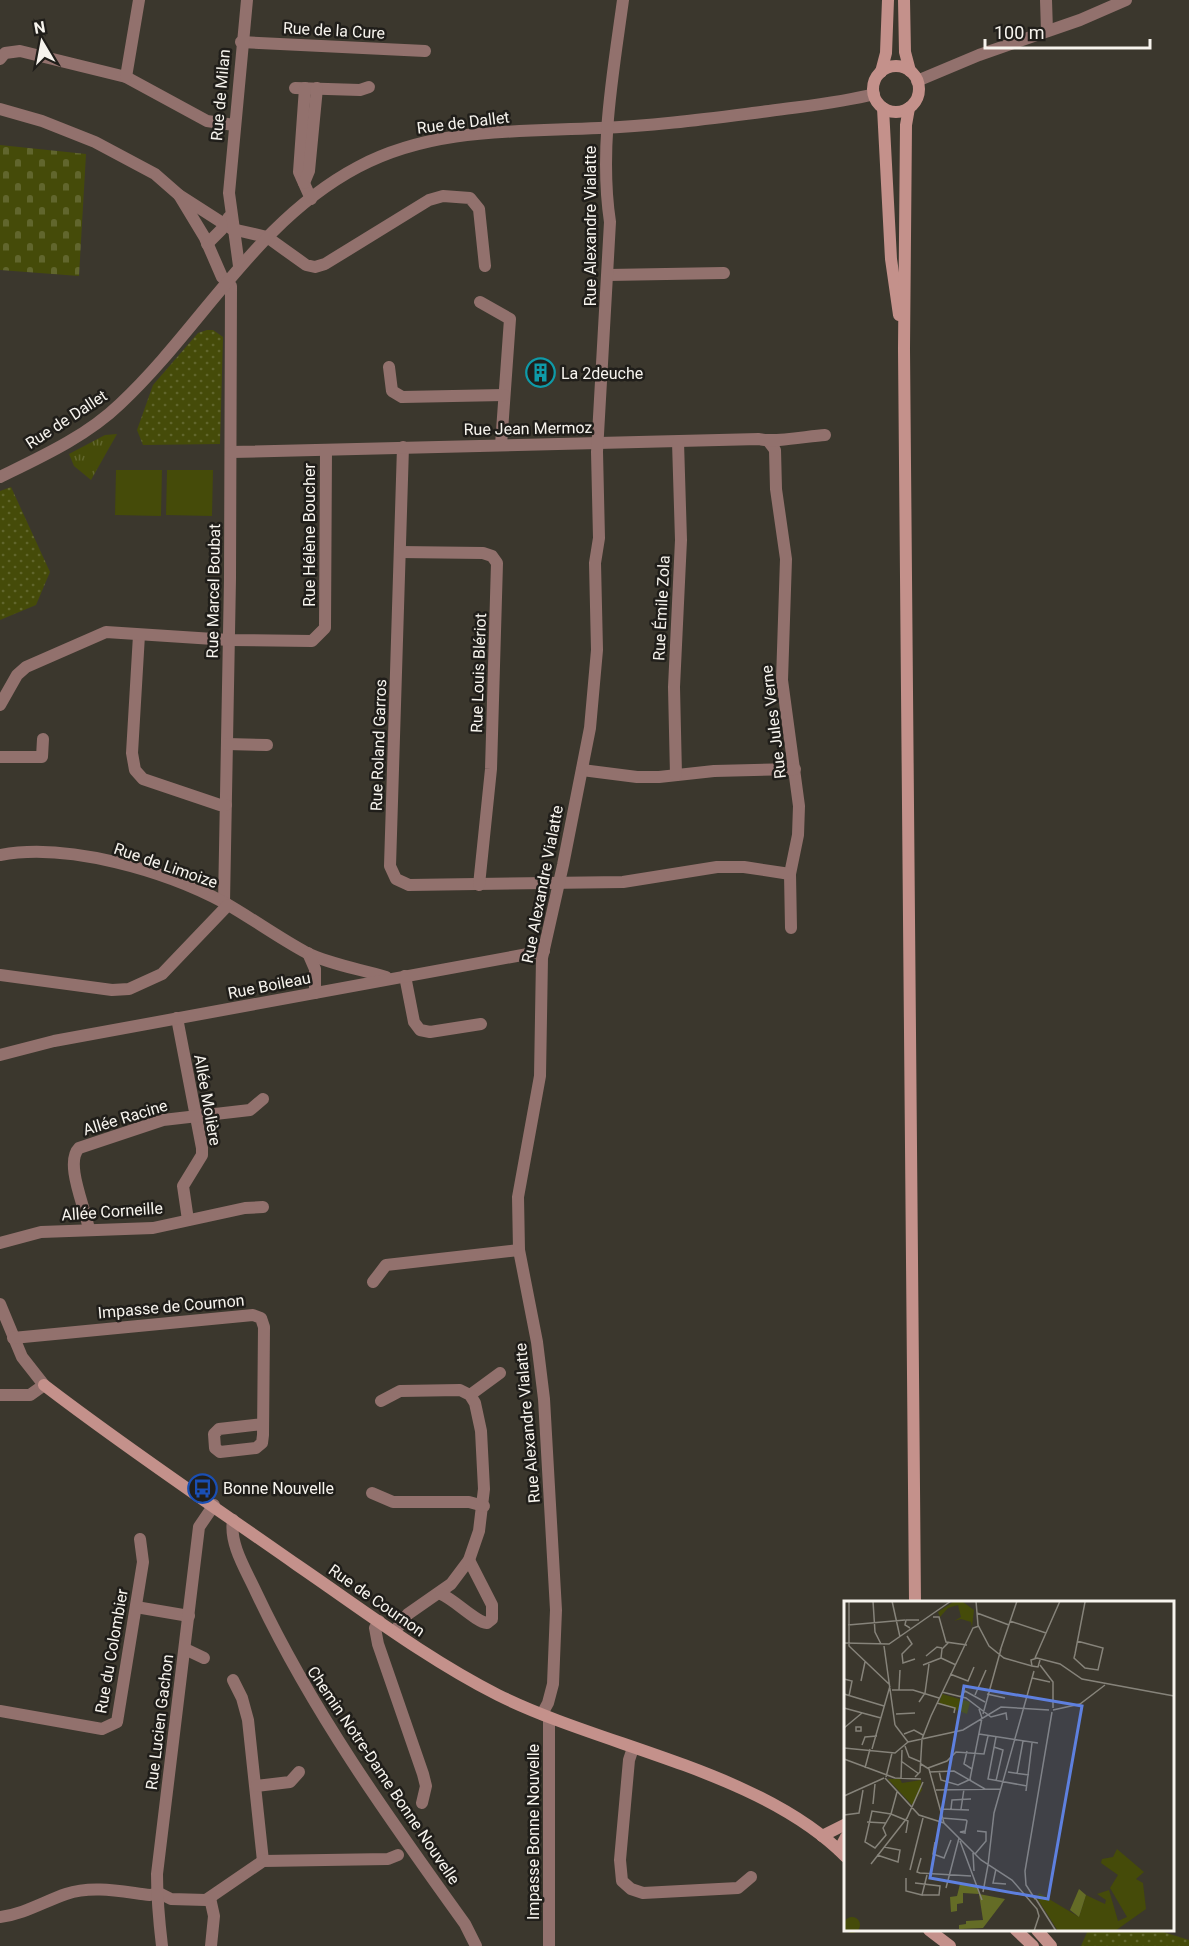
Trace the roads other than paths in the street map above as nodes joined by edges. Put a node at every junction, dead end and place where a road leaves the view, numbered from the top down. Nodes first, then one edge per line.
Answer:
1 (139, 0) edge
2 (247, 0) edge
3 (623, 0) edge
4 (888, 0) edge
5 (904, 0) edge
6 (1046, 0) edge
7 (1126, 0) edge
8 (1047, 31) junction
9 (241, 42) junction
10 (425, 51) dead end
11 (0, 59) edge
12 (881, 72) junction
13 (914, 76) junction
14 (126, 77) junction
15 (369, 87) dead end
16 (874, 94) junction
17 (883, 108) junction
18 (909, 108) junction
19 (0, 109) edge
20 (234, 125) junction
21 (607, 128) junction
22 (179, 195) junction
23 (311, 199) junction
24 (225, 221) junction
25 (267, 237) junction
26 (206, 241) junction
27 (239, 266) junction
28 (485, 266) dead end
29 (724, 273) dead end
30 (608, 275) junction
31 (226, 282) junction
32 (480, 302) dead end
33 (904, 349) junction
34 (389, 367) dead end
35 (504, 395) junction
36 (825, 435) dead end
37 (678, 442) junction
38 (769, 442) junction
39 (597, 444) junction
40 (501, 445) junction
41 (403, 447) junction
42 (326, 450) junction
43 (231, 452) junction
44 (0, 477) edge
45 (400, 552) junction
46 (139, 635) junction
47 (229, 640) junction
48 (0, 705) edge
49 (44, 739) dead end
50 (227, 744) junction
51 (267, 745) dead end
52 (0, 757) edge
53 (795, 769) junction
54 (582, 770) junction
55 (675, 775) junction
56 (226, 805) junction
57 (0, 855) edge
58 (790, 874) junction
59 (559, 882) junction
60 (479, 885) junction
61 (226, 904) junction
62 (791, 928) dead end
63 (544, 951) junction
64 (308, 953) junction
65 (344, 967) junction
66 (0, 975) edge
67 (405, 976) junction
68 (390, 978) junction
69 (342, 987) junction
70 (315, 993) junction
71 (177, 1018) junction
72 (481, 1024) dead end
73 (0, 1055) edge
74 (263, 1099) dead end
75 (195, 1115) junction
76 (263, 1207) dead end
77 (188, 1220) junction
78 (89, 1230) junction
79 (0, 1243) edge
80 (519, 1250) junction
81 (373, 1282) dead end
82 (0, 1304) edge
83 (13, 1338) junction
84 (500, 1372) dead end
85 (44, 1385) junction
86 (0, 1395) edge
87 (470, 1395) junction
88 (381, 1401) dead end
89 (263, 1424) dead end
90 (372, 1493) dead end
91 (213, 1505) junction
92 (484, 1506) junction
93 (233, 1520) junction
94 (141, 1539) dead end
95 (469, 1560) junction
96 (441, 1594) junction
97 (915, 1601) edge
98 (136, 1607) junction
99 (189, 1616) junction
100 (379, 1621) junction
101 (395, 1631) junction
102 (185, 1649) junction
103 (204, 1658) dead end
104 (233, 1680) dead end
105 (0, 1711) edge
106 (545, 1716) junction
107 (633, 1748) junction
108 (299, 1772) dead end
109 (256, 1786) junction
110 (422, 1803) dead end
111 (844, 1825) edge
112 (822, 1836) junction
113 (842, 1853) edge
114 (398, 1856) dead end
115 (263, 1861) junction
116 (752, 1877) dead end
117 (159, 1893) junction
118 (210, 1898) junction
119 (0, 1917) edge
120 (931, 1931) edge
121 (1018, 1931) edge
122 (1039, 1931) edge
123 (162, 1946) edge
124 (211, 1946) edge
125 (476, 1946) edge
126 (549, 1946) edge
127 (950, 1946) edge
128 (1033, 1946) edge
129 (1051, 1946) edge

1 - 14 street
2 - 9 street, Rue de Milan
3 - 21 street, Rue Alexandre Vialatte
4 - 12 main road
5 - 13 main road
6 - 8 street
7 - 8 street
8 - 13 street
9 - 10 street, Rue de la Cure
9 - 20 street, Rue de Milan
11 - 14 street
12 - 13 main road
12 - 16 main road
13 - 18 main road
14 - 20 street
15 - 23 street
16 - 17 main road
16 - 21 street, Rue de Dallet
17 - 18 main road
17 - 33 main road
18 - 33 main road
19 - 22 street
20 - 24 street, Rue de Milan
21 - 23 street, Rue de Dallet
21 - 30 street, Rue Alexandre Vialatte
22 - 24 street
22 - 26 street
23 - 25 street, Rue de Dallet
24 - 25 street
24 - 26 street
24 - 27 street, Rue de Milan
25 - 27 street, Rue de Dallet
25 - 28 street
26 - 31 street
27 - 31 street, Rue de Dallet
29 - 30 street
30 - 39 street, Rue Alexandre Vialatte
31 - 43 street, Rue Marcel Boubat
31 - 44 street, Rue de Dallet
32 - 35 street
33 - 97 main road
34 - 35 street
35 - 40 street
36 - 38 street, Rue Jean Mermoz
37 - 38 street, Rue Jean Mermoz
37 - 39 street, Rue Jean Mermoz
37 - 55 street, Rue Émile Zola
38 - 53 street, Rue Jules Verne
39 - 40 street, Rue Jean Mermoz
39 - 54 street, Rue Alexandre Vialatte
40 - 41 street, Rue Jean Mermoz
41 - 42 street, Rue Jean Mermoz
41 - 45 street, Rue Roland Garros
42 - 43 street, Rue Jean Mermoz
42 - 47 street, Rue Hélène Boucher
43 - 47 street, Rue Marcel Boubat
45 - 60 street, Rue Roland Garros
45 - 60 street, Rue Louis Blériot
46 - 47 street, Rue Hélène Boucher
46 - 48 street, Rue Hélène Boucher
46 - 56 street
47 - 50 street, Rue Marcel Boubat
49 - 52 street
50 - 51 street
50 - 56 street, Rue Marcel Boubat
53 - 55 street
53 - 58 street, Rue Jules Verne
54 - 55 street
54 - 59 street, Rue Alexandre Vialatte
56 - 61 street, Rue Marcel Boubat
57 - 61 street, Rue de Limoize
58 - 59 street, Rue Roland Garros
58 - 62 street, Rue Jules Verne
59 - 60 street, Rue Roland Garros
59 - 63 street, Rue Alexandre Vialatte
61 - 64 street, Rue de Limoize
61 - 66 street
63 - 67 street, Rue Boileau
63 - 80 street, Rue Alexandre Vialatte
64 - 65 street, Rue de Limoize
64 - 70 street
65 - 68 street, Rue de Limoize
65 - 69 street
67 - 68 street, Rue Boileau
67 - 72 street
68 - 69 street, Rue Boileau
69 - 70 street, Rue Boileau
70 - 71 street, Rue Boileau
71 - 73 street, Rue Boileau
71 - 75 street, Allée Molière
74 - 75 street, Allée Racine
75 - 77 street, Allée Molière
75 - 78 street, Allée Racine
76 - 77 street, Allée Corneille
77 - 78 street, Allée Corneille
78 - 79 street, Allée Corneille
80 - 81 street
80 - 106 street, Rue Alexandre Vialatte
82 - 83 street, Rue de Cournon
83 - 85 street, Rue de Cournon
83 - 89 street, Impasse de Cournon
84 - 87 street
85 - 86 street
85 - 91 main road, Rue de Cournon
87 - 88 street
87 - 92 street
90 - 92 street
91 - 93 main road, Rue de Cournon
91 - 99 street, Rue Lucien Gachon
92 - 95 street
93 - 100 main road, Rue de Cournon
93 - 125 street, Chemin Notre-Dame Bonne Nouvelle
94 - 98 street, Rue du Colombier
95 - 96 street
95 - 96 street
96 - 101 street
98 - 99 street
98 - 105 street, Rue du Colombier
99 - 102 street, Rue Lucien Gachon
100 - 101 main road, Rue de Cournon
100 - 110 street
101 - 106 main road, Rue de Cournon
102 - 103 street
102 - 117 street, Rue Lucien Gachon
104 - 109 street
106 - 107 main road, Rue de Cournon
106 - 126 street, Impasse Bonne Nouvelle
107 - 112 main road, Rue de Cournon
107 - 116 street
108 - 109 street
109 - 115 street
111 - 112 main road
112 - 113 main road, Rue de Cournon
114 - 115 street
115 - 118 street
117 - 118 street
117 - 119 street
117 - 123 street, Rue Lucien Gachon
118 - 124 street
120 - 127 main road
121 - 128 main road
122 - 129 main road

